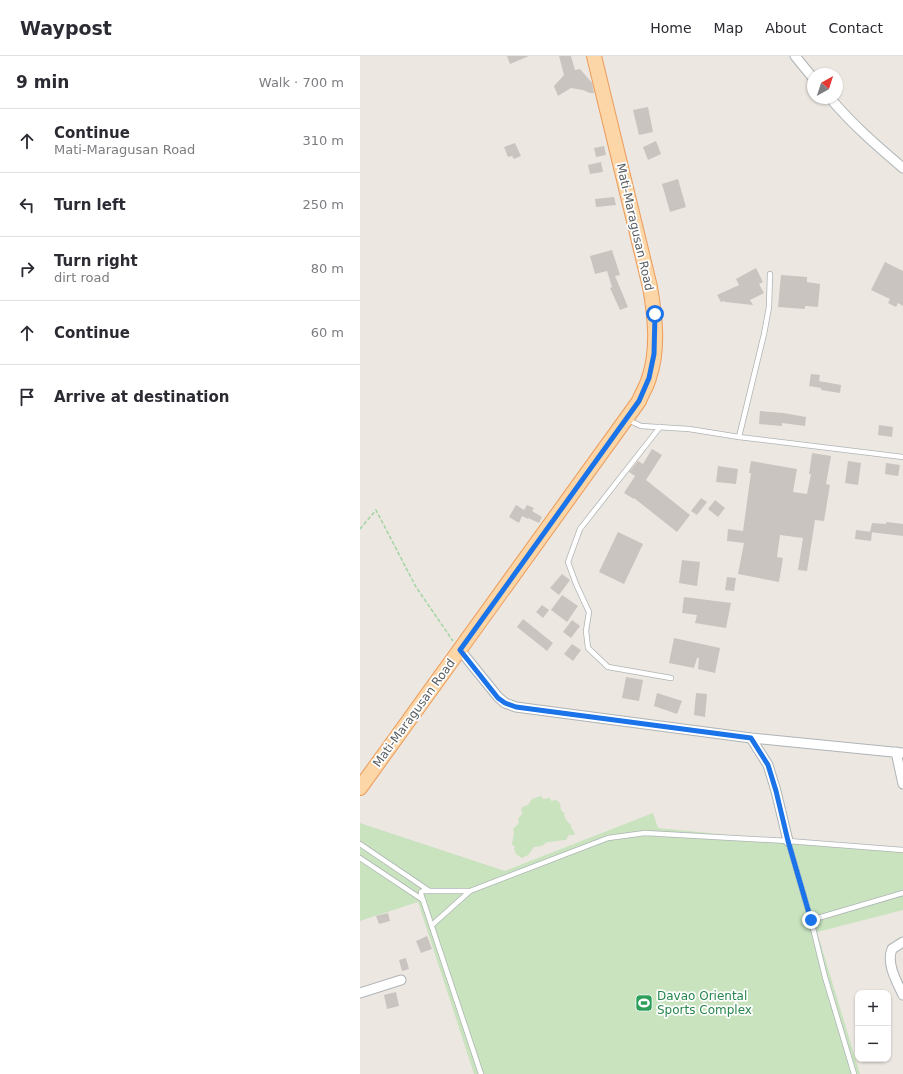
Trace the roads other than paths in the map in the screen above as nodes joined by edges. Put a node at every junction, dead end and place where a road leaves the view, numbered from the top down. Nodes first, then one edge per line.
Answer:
1 (594, 56) edge
2 (795, 56) edge
3 (807, 71) edge
4 (835, 104) edge
5 (903, 168) edge
6 (770, 274) dead end
7 (626, 419) junction
8 (660, 427) junction
9 (739, 436) junction
10 (903, 457) edge
11 (460, 650) junction
12 (671, 678) dead end
13 (751, 738) junction
14 (900, 752) edge
15 (903, 784) edge
16 (360, 788) edge
17 (788, 841) junction
18 (360, 844) edge
19 (903, 850) edge
20 (360, 858) edge
21 (429, 891) junction
22 (470, 891) junction
23 (903, 893) edge
24 (423, 900) junction
25 (811, 920) junction
26 (432, 926) junction
27 (903, 942) edge
28 (401, 980) dead end
29 (360, 993) edge
30 (903, 996) edge
31 (481, 1074) edge
32 (854, 1074) edge

1 - 7 main road, Mati-Maragusan Road
2 - 3 street
4 - 5 street
6 - 9 lane
7 - 8 lane
7 - 11 main road, Mati-Maragusan Road
8 - 9 lane
8 - 12 lane
9 - 10 lane
11 - 13 street
11 - 16 main road, Mati-Maragusan Road
13 - 14 street
13 - 17 street
14 - 15 street
17 - 19 lane
17 - 22 lane
17 - 25 lane
18 - 21 lane
20 - 24 lane
21 - 22 lane
21 - 24 lane
22 - 26 lane
23 - 25 lane
24 - 26 lane
25 - 32 lane
26 - 31 lane
27 - 30 street
28 - 29 street

